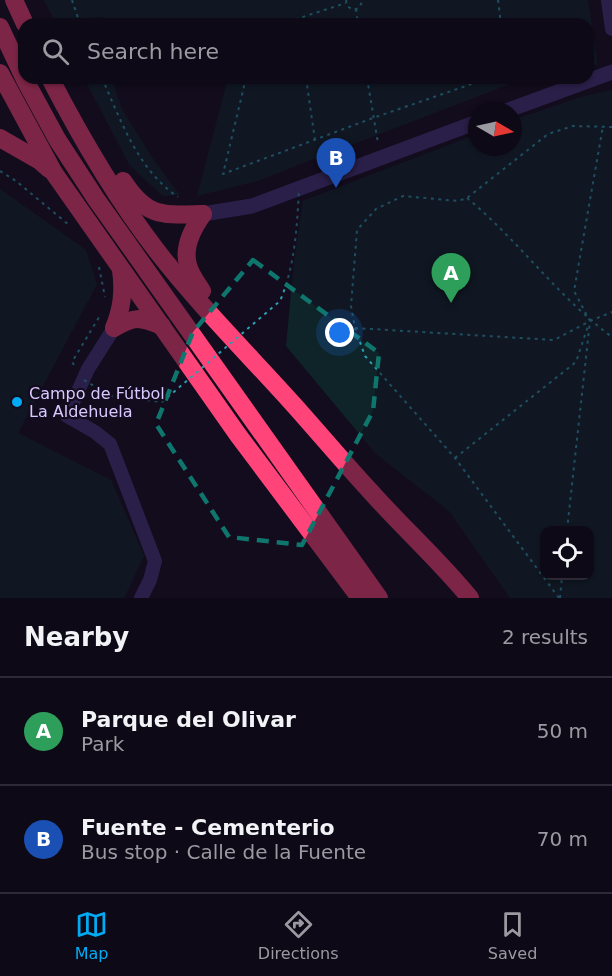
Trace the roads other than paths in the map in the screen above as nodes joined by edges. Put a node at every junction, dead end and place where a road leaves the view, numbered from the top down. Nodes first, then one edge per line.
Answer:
1 (14, 0) edge
2 (608, 0) edge
3 (22, 18) edge
4 (0, 27) edge
5 (612, 29) edge
6 (18, 65) edge
7 (612, 72) edge
8 (0, 73) edge
9 (594, 79) edge
10 (27, 84) edge
11 (53, 84) edge
12 (580, 84) edge
13 (522, 105) edge
14 (468, 125) edge
15 (75, 126) junction
16 (0, 138) edge
17 (54, 173) junction
18 (203, 214) junction
19 (121, 268) junction
20 (162, 326) junction
21 (114, 328) junction
22 (229, 334) junction
23 (141, 598) edge
24 (360, 598) edge
25 (379, 598) edge
26 (470, 598) edge

1 - 3 highway
2 - 5 street
4 - 6 highway
7 - 9 street
8 - 17 highway
10 - 25 highway
11 - 15 highway
12 - 13 street
14 - 18 street
15 - 18 highway
15 - 22 highway
16 - 17 highway
17 - 19 highway
18 - 22 highway
19 - 20 highway
19 - 21 highway
20 - 21 highway
20 - 24 highway
21 - 23 street
22 - 26 highway

